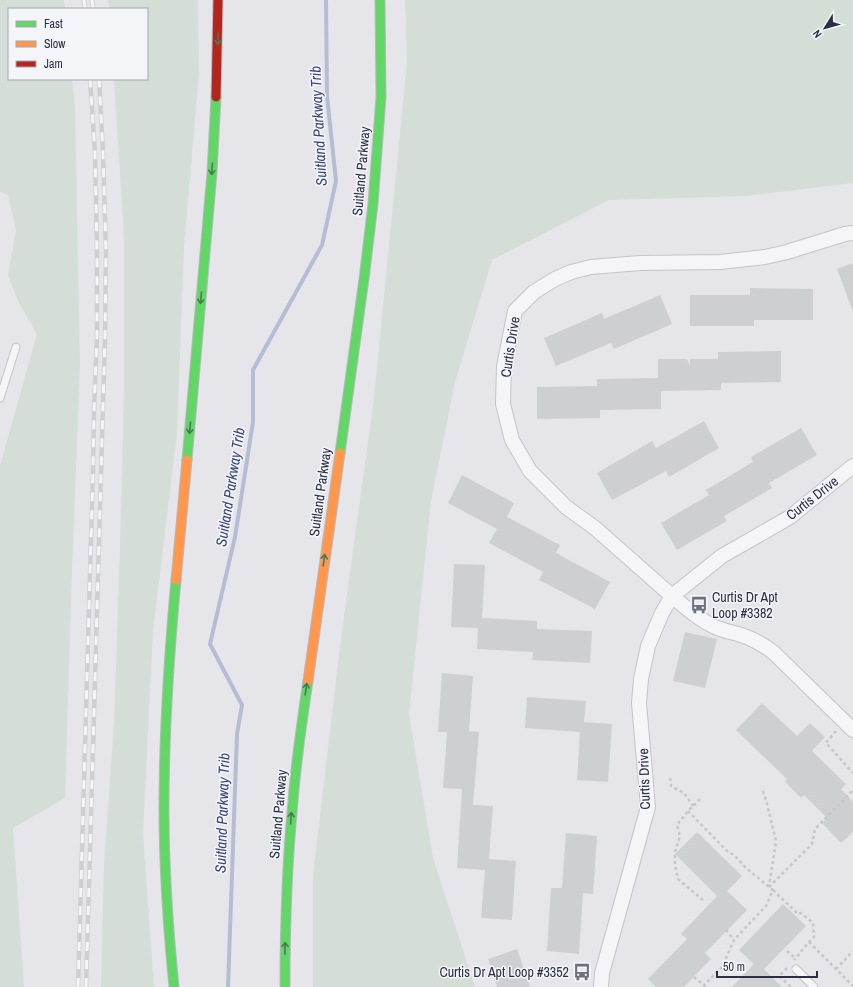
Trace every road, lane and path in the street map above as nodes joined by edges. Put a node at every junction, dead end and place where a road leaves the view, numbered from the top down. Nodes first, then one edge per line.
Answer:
1 (218, 0) edge
2 (380, 0) edge
3 (853, 233) edge
4 (16, 347) dead end
5 (0, 398) edge
6 (853, 466) edge
7 (672, 596) junction
8 (838, 729) dead end
9 (853, 730) edge
10 (853, 773) edge
11 (670, 778) dead end
12 (853, 790) edge
13 (763, 791) dead end
14 (700, 799) dead end
15 (693, 806) junction
16 (688, 811) junction
17 (769, 887) junction
18 (773, 890) junction
19 (703, 900) dead end
20 (726, 930) dead end
21 (734, 940) junction
22 (787, 951) dead end
23 (853, 951) edge
24 (795, 958) dead end
25 (836, 969) junction
26 (796, 970) dead end
27 (779, 976) dead end
28 (694, 977) dead end
29 (704, 986) edge
30 (853, 986) edge
31 (174, 987) edge
32 (285, 987) edge
33 (601, 987) edge
34 (791, 987) edge
35 (814, 987) edge

1 -> 31 highway
32 -> 2 highway, Suitland Parkway
3 - 7 street, Curtis Drive
4 - 5 lane
6 - 7 street, Curtis Drive
7 - 9 street, Curtis Drive
7 - 33 street, Curtis Drive
8 - 10 path
11 - 15 path
12 - 17 path
13 - 17 path
14 - 15 path
15 - 16 path
16 - 17 path
16 - 19 path
17 - 18 path
18 - 21 path
18 - 25 path
20 - 21 path
21 - 29 path
22 - 24 path
23 - 25 path
25 - 30 path
26 - 35 lane
27 - 34 path
28 - 29 path

